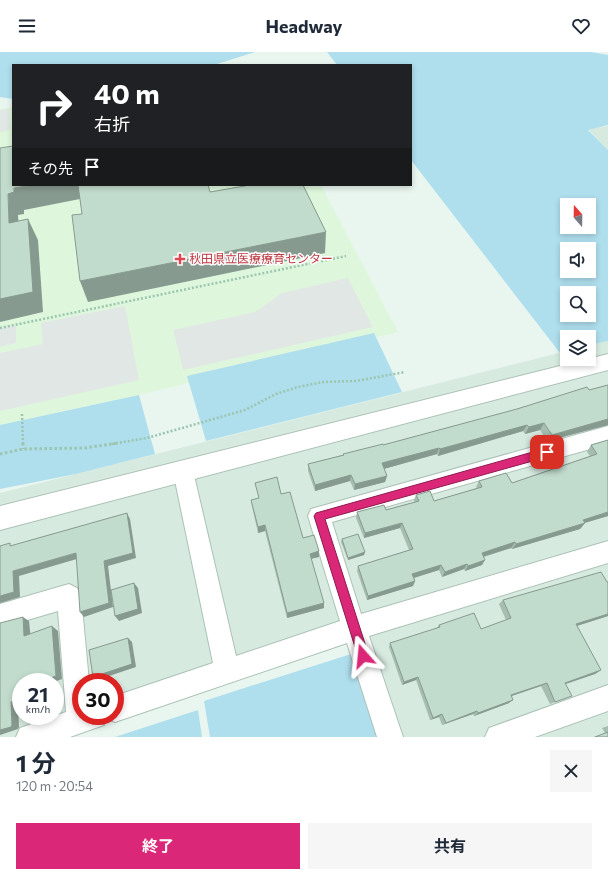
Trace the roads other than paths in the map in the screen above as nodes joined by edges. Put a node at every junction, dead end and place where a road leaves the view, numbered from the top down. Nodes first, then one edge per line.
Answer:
1 (608, 362) edge
2 (608, 435) edge
3 (183, 471) junction
4 (0, 518) edge
5 (608, 552) edge
6 (0, 616) edge
7 (354, 628) junction
8 (227, 671) junction
9 (80, 673) edge
10 (608, 698) edge
11 (124, 706) edge
12 (72, 724) edge
13 (29, 737) edge
14 (390, 737) edge
15 (498, 737) edge

1 - 3 street
2 - 7 street
3 - 4 street
3 - 8 street
5 - 7 street
6 - 9 street
7 - 8 street
7 - 14 street
8 - 11 street
10 - 15 street
12 - 13 street

